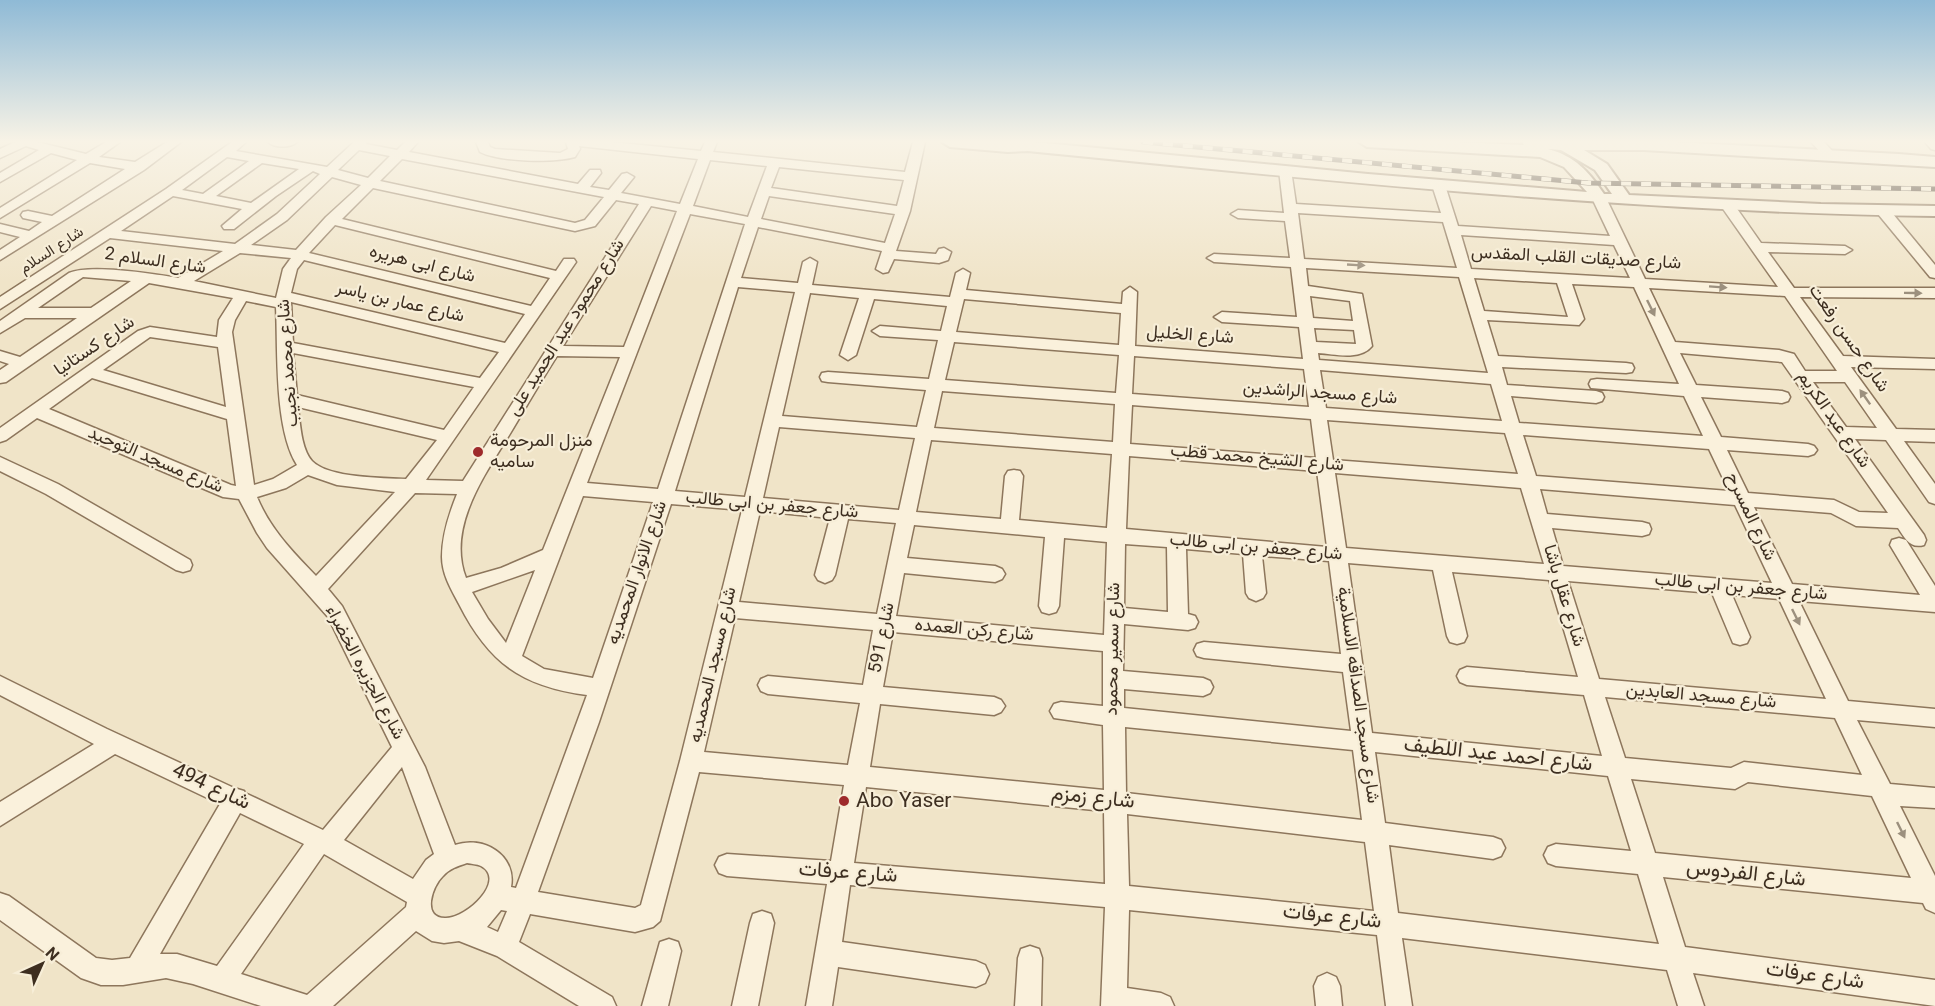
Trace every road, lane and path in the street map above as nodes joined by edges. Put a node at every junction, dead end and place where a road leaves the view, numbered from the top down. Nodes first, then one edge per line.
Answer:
1 (41, 189) edge
2 (105, 189) edge
3 (175, 189) edge
4 (218, 189) edge
5 (279, 189) edge
6 (311, 189) edge
7 (364, 189) edge
8 (398, 189) edge
9 (587, 189) edge
10 (618, 189) edge
11 (693, 189) edge
12 (909, 189) edge
13 (1288, 189) edge
14 (1440, 189) edge
15 (1488, 189) edge
16 (1593, 189) edge
17 (1616, 189) edge
18 (763, 191) joint
19 (171, 192) junction
20 (614, 194) junction
21 (1599, 198) junction
22 (204, 199) junction
23 (1624, 200) junction
24 (648, 201) junction
25 (1728, 206) junction
26 (253, 207) junction
27 (685, 208) junction
28 (903, 211) junction
29 (1883, 211) junction
30 (1935, 211) edge
31 (1291, 213) junction
32 (0, 214) edge
33 (1238, 214) dead end
34 (28, 215) dead end
35 (332, 220) junction
36 (55, 221) junction
37 (752, 221) junction
38 (1451, 224) junction
39 (229, 226) dead end
40 (0, 228) edge
41 (108, 234) junction
42 (32, 236) junction
43 (1619, 241) junction
44 (1758, 247) junction
45 (238, 248) junction
46 (1915, 249) junction
47 (1845, 250) dead end
48 (1935, 250) edge
49 (944, 252) dead end
50 (300, 255) junction
51 (0, 256) edge
52 (1214, 258) dead end
53 (886, 259) junction
54 (1297, 261) junction
55 (810, 262) dead end
56 (913, 269) dead end
57 (1465, 271) junction
58 (963, 273) dead end
59 (1935, 274) edge
60 (1562, 277) junction
61 (147, 278) junction
62 (733, 282) junction
63 (1638, 282) junction
64 (182, 283) junction
65 (804, 288) junction
66 (1301, 290) junction
67 (1790, 292) junction
68 (1935, 293) edge
69 (868, 294) junction
70 (242, 296) junction
71 (956, 298) junction
72 (283, 300) junction
73 (0, 304) edge
74 (535, 312) junction
75 (94, 313) junction
76 (1478, 315) junction
77 (1222, 317) dead end
78 (8, 320) edge
79 (1306, 322) junction
80 (1361, 326) junction
81 (880, 332) dead end
82 (947, 337) junction
83 (225, 343) junction
84 (286, 347) junction
85 (1670, 347) junction
86 (509, 349) junction
87 (552, 351) junction
88 (1127, 351) junction
89 (630, 352) junction
90 (848, 355) dead end
91 (0, 356) edge
92 (1310, 356) junction
93 (1839, 361) junction
94 (22, 363) junction
95 (1935, 364) edge
96 (1626, 368) dead end
97 (91, 372) junction
98 (1802, 376) junction
99 (828, 377) dead end
100 (1496, 377) junction
101 (1851, 377) junction
102 (0, 378) edge
103 (484, 384) junction
104 (935, 385) junction
105 (1691, 391) junction
106 (1782, 397) dead end
107 (289, 399) junction
108 (1124, 399) junction
109 (37, 411) junction
110 (1318, 414) junction
111 (235, 416) junction
112 (773, 421) junction
113 (1512, 428) junction
114 (924, 433) junction
115 (1842, 433) junction
116 (1892, 434) junction
117 (0, 436) edge
118 (1935, 436) edge
119 (447, 437) junction
120 (1716, 443) junction
121 (1121, 448) junction
122 (1808, 450) dead end
123 (0, 463) edge
124 (1325, 465) junction
125 (306, 467) junction
126 (1014, 476) dead end
127 (1528, 481) junction
128 (412, 485) junction
129 (468, 488) junction
130 (578, 489) junction
131 (246, 493) junction
132 (664, 497) junction
133 (1935, 497) edge
134 (1742, 499) junction
135 (752, 504) junction
136 (841, 512) junction
137 (906, 518) junction
138 (1540, 520) junction
139 (1904, 521) junction
140 (1009, 526) junction
141 (1642, 529) dead end
142 (1055, 530) junction
143 (1116, 536) junction
144 (1176, 541) junction
145 (1252, 548) junction
146 (553, 554) junction
147 (1338, 555) junction
148 (1442, 564) junction
149 (183, 565) dead end
150 (897, 565) junction
151 (1556, 573) junction
152 (995, 574) dead end
153 (825, 575) dead end
154 (1719, 586) junction
155 (460, 587) junction
156 (318, 588) junction
157 (1784, 592) junction
158 (1256, 593) dead end
159 (1935, 603) edge
160 (1049, 606) dead end
161 (727, 609) junction
162 (1114, 615) junction
163 (885, 623) junction
164 (1457, 636) dead end
165 (1740, 637) dead end
166 (1114, 644) junction
167 (1204, 650) dead end
168 (510, 660) junction
169 (1353, 664) junction
170 (1467, 676) dead end
171 (1113, 679) junction
172 (0, 685) edge
173 (768, 685) dead end
174 (1203, 687) dead end
175 (1592, 687) junction
176 (599, 688) junction
177 (872, 695) junction
178 (994, 706) dead end
179 (1840, 709) junction
180 (1061, 711) dead end
181 (1113, 715) junction
182 (1935, 718) edge
183 (1363, 741) junction
184 (114, 743) junction
185 (404, 749) junction
186 (691, 760) junction
187 (1618, 767) junction
188 (858, 774) junction
189 (1882, 790) junction
190 (236, 798) junction
191 (1935, 798) edge
192 (1115, 800) junction
193 (0, 815) edge
194 (1376, 832) junction
195 (324, 841) junction
196 (1493, 848) dead end
197 (1556, 855) dead end
198 (448, 859) junction
199 (1648, 864) junction
200 (727, 865) dead end
201 (841, 873) junction
202 (1117, 895) junction
203 (1934, 895) edge
204 (497, 897) junction
205 (523, 902) junction
206 (418, 904) junction
207 (0, 905) edge
208 (762, 923) dead end
209 (1388, 923) junction
210 (460, 929) junction
211 (505, 946) junction
212 (669, 951) dead end
213 (828, 953) junction
214 (1677, 957) junction
215 (1030, 958) dead end
216 (137, 970) junction
217 (976, 974) dead end
218 (221, 981) junction
219 (1935, 993) edge
220 (572, 999) edge
221 (1115, 1002) edge
222 (290, 1005) edge
223 (314, 1006) edge
224 (603, 1006) edge
225 (655, 1006) edge
226 (745, 1006) edge
227 (819, 1006) edge
228 (1028, 1006) edge
229 (1161, 1006) edge
230 (1399, 1006) edge
231 (1691, 1006) edge

1 - 32 street
2 - 36 street
3 - 19 street, شارع السلام
4 - 22 street
5 - 26 street
6 - 45 street
7 - 35 street, شارع محمد نجيب
8 - 20 street
9 - 20 street
10 - 20 street
11 - 27 street
12 - 28 street
13 - 31 street, شارع مسجد الصداقه الاسلامية
14 - 38 street, شارع عقل باشا
15 - 21 street
16 - 21 street
17 - 23 street
18 - 28 street
18 - 37 street, شارع الانوار المحمديه
19 - 22 street
19 - 41 street, شارع السلام
20 - 24 street
21 - 23 street
21 - 43 street, شارع المسرح
22 - 26 street
23 - 25 street
24 - 27 street
24 - 87 street, شارع محمود عبد الحميد على
25 - 29 street
25 - 44 street, شارع حسن رفعت
26 - 39 street
27 - 37 street
27 - 89 street
28 - 53 street
29 - 30 street
29 - 46 street
31 - 33 street
31 - 38 street
31 - 54 street, شارع مسجد الصداقه الاسلامية
34 - 36 street
35 - 50 street, شارع محمد نجيب
35 - 74 street
36 - 42 street
37 - 53 street
37 - 62 street, شارع الانوار المحمديه
38 - 43 street
38 - 57 street, شارع عقل باشا
40 - 42 street
41 - 45 street, شارع ابى هريره
41 - 73 street, شارع السلام
42 - 51 street
43 - 63 street, شارع المسرح
44 - 47 street
44 - 67 street, شارع حسن رفعت
45 - 50 street, شارع ابى هريره
45 - 64 street
46 - 48 street
46 - 59 street
49 - 53 street
50 - 72 street, شارع محمد نجيب
50 - 74 street, شارع ابى هريره
52 - 54 street, شارع صديقات القلب المقدس
53 - 56 street
54 -> 57 street, شارع صديقات القلب المقدس
54 - 66 street, شارع مسجد الصداقه الاسلامية
55 - 65 street, شارع مسجد المحمديه
57 - 60 street, شارع صديقات القلب المقدس
57 - 76 street, شارع عقل باشا
58 - 71 street, شارع 591
60 - 63 street, شارع صديقات القلب المقدس
60 - 76 street
61 - 64 street, شارع السلام 2
61 - 75 street
61 - 78 street, شارع السلام 2
62 - 65 street
62 - 132 street, شارع الانوار المحمديه
63 -> 67 street, شارع صديقات القلب المقدس
63 -> 85 street, شارع المسرح
64 - 70 street, شارع السلام 2
65 - 69 street
65 - 112 street, شارع مسجد المحمديه
66 - 79 street, شارع مسجد الصداقه الاسلامية
66 - 80 street
67 -> 68 street, شارع صديقات القلب المقدس
67 - 93 street, شارع حسن رفعت
69 - 71 street
69 - 90 street
70 - 72 street, شارع السلام 2
70 - 83 street, شارع الجزيره الخضراء
71 - 82 street, شارع 591
71 - 88 street, شارع سمير محمود
72 - 84 street, شارع محمد نجيب
72 - 86 street, شارع عمار بن ياسر
74 - 86 street
75 - 78 street
75 - 94 street
76 - 100 street, شارع عقل باشا
77 - 79 street
79 - 80 street
79 - 92 street, شارع مسجد الصداقه الاسلامية
80 - 92 street
81 - 82 street, شارع الخليل
82 - 88 street, شارع الخليل
82 - 104 street, شارع 591
83 - 97 street, شارع كستانيا
83 - 111 street, شارع الجزيره الخضراء
84 - 103 street
84 - 107 street, شارع محمد نجيب
85 - 98 street, شارع عبد الكريم
85 - 105 street, شارع المسرح
86 - 103 street
87 - 89 street
87 - 129 street, شارع محمود عبد الحميد على
88 - 92 street, شارع الخليل
88 - 108 street, شارع سمير محمود
89 - 130 street
91 - 94 street
92 - 100 street, شارع الخليل
92 - 110 street, شارع مسجد الصداقه الاسلامية
93 - 95 street
93 - 101 street, شارع حسن رفعت
94 - 102 street
96 - 100 street
97 - 109 street, شارع كستانيا
97 - 111 street
98 - 101 street
98 - 115 street, شارع عبد الكريم
99 - 104 street, شارع مسجد الراشدين
100 - 105 street
100 - 113 street, شارع عقل باشا
116 -> 101 street, شارع حسن رفعت
103 - 119 street
104 - 108 street, شارع مسجد الراشدين
104 - 114 street, شارع 591
105 - 106 street
105 - 120 street, شارع المسرح
107 - 119 street
107 - 125 street, شارع محمد نجيب
108 - 110 street, شارع مسجد الراشدين
108 - 121 street, شارع سمير محمود
109 - 117 street, شارع كستانيا
109 - 131 street, شارع مسجد التوحيد
110 - 113 street, شارع مسجد الراشدين
110 - 124 street, شارع مسجد الصداقه الاسلامية
111 - 131 street, شارع الجزيره الخضراء
112 - 114 street, شارع الشيخ محمد قطب
112 - 135 street, شارع مسجد المحمديه
113 - 120 street, شارع مسجد الراشدين
113 - 127 street, شارع عقل باشا
114 - 121 street, شارع الشيخ محمد قطب
114 - 137 street, شارع 591
115 - 116 street
115 - 139 street, شارع عبد الكريم
116 - 118 street
116 - 133 street, شارع حسن رفعت
119 - 128 street
120 - 122 street, شارع مسجد الراشدين
120 - 134 street, شارع المسرح
121 - 124 street, شارع الشيخ محمد قطب
121 - 143 street, شارع سمير محمود
123 - 149 street
124 - 127 street, شارع الشيخ محمد قطب
124 - 147 street, شارع مسجد الصداقه الاسلامية
125 - 128 street
125 - 131 street, شارع مسجد التوحيد
126 - 140 street
127 - 134 street, شارع الشيخ محمد قطب
127 - 138 street, شارع عقل باشا
128 - 129 street
128 - 156 street
129 - 155 street, شارع محمود عبد الحميد على
130 - 132 street, شارع جعفر بن ابى طالب
130 - 146 street
131 - 156 street, شارع الجزيره الخضراء
132 - 135 street, شارع جعفر بن ابى طالب
132 - 176 street, شارع الانوار المحمديه
134 - 139 street
134 - 157 street, شارع المسرح
135 - 136 street, شارع جعفر بن ابى طالب
135 - 161 street, شارع مسجد المحمديه
136 - 137 street, شارع جعفر بن ابى طالب
136 - 153 street
137 - 140 street, شارع جعفر بن ابى طالب
137 - 150 street, شارع 591
138 - 141 street
138 - 151 street, شارع عقل باشا
139 - 159 street, شارع عبد الكريم
140 - 142 street, شارع جعفر بن ابى طالب
142 - 143 street, شارع جعفر بن ابى طالب
142 - 160 street
143 - 144 street, شارع جعفر بن ابى طالب
143 - 162 street, شارع سمير محمود
144 - 145 street, شارع جعفر بن ابى طالب
144 - 162 street
145 - 147 street, شارع جعفر بن ابى طالب
145 - 158 street
146 - 155 street
146 - 168 street
147 - 148 street, شارع جعفر بن ابى طالب
147 - 169 street, شارع مسجد الصداقه الاسلامية
148 - 151 street, شارع جعفر بن ابى طالب
148 - 164 street
150 - 152 street
150 - 163 street, شارع 591
151 - 154 street, شارع جعفر بن ابى طالب
151 - 175 street, شارع عقل باشا
154 - 157 street, شارع جعفر بن ابى طالب
154 - 165 street
155 - 168 street, شارع محمود عبد الحميد على
156 - 185 street, شارع الجزيره الخضراء
157 - 159 street, شارع جعفر بن ابى طالب
157 -> 179 street, شارع المسرح
161 - 163 street, شارع ركن العمده
161 - 186 street, شارع مسجد المحمديه
162 - 166 street, شارع سمير محمود
163 - 166 street, شارع ركن العمده
163 - 177 street, شارع 591
166 - 171 street, شارع سمير محمود
167 - 169 street
168 - 176 street, شارع محمود عبد الحميد على
169 - 183 street, شارع مسجد الصداقه الاسلامية
170 - 175 street, شارع مسجد العابدين
171 - 174 street
171 - 181 street, شارع سمير محمود
172 - 184 street, شارع 494
173 - 177 street
175 - 179 street, شارع مسجد العابدين
175 - 187 street, شارع عقل باشا
176 - 205 street, شارع الانوار المحمديه
177 - 178 street
177 - 188 street, شارع 591
179 - 182 street, شارع مسجد العابدين
179 - 189 street, شارع المسرح
180 - 181 street, شارع احمد عبد اللطيف
181 - 183 street, شارع احمد عبد اللطيف
181 - 192 street, شارع سمير محمود
183 - 187 street, شارع احمد عبد اللطيف
183 - 194 street, شارع مسجد الصداقه الاسلامية
184 - 190 street, شارع 494
184 - 193 street
185 - 195 street
185 - 198 street, شارع الجزيره الخضراء
186 - 188 street, شارع زمزم
186 - 205 street, شارع مسجد المحمديه
187 - 189 street, شارع احمد عبد اللطيف
187 - 199 street, شارع عقل باشا
188 - 192 street, شارع زمزم
188 - 201 street, شارع 591
189 - 191 street, شارع احمد عبد اللطيف
189 -> 203 street, شارع المسرح
190 - 195 street, شارع 494
190 - 216 street
192 - 194 street, شارع زمزم
192 - 202 street, شارع سمير محمود
194 - 196 street, شارع زمزم
194 - 209 street, شارع مسجد الصداقه الاسلامية
195 - 206 street, شارع 494
195 - 218 street
197 - 199 street, شارع الفردوس
198 - 204 street
198 - 206 street
199 - 203 street, شارع الفردوس
199 - 214 street, شارع عقل باشا
200 - 201 street, شارع عرفات
201 - 202 street, شارع عرفات
201 - 213 street, شارع 591
202 - 209 street, شارع عرفات
202 - 221 street, شارع سمير محمود
204 - 205 street, شارع مسجد المحمديه
204 - 210 street
205 - 211 street, شارع الانوار المحمديه
206 - 210 street
206 - 223 street
207 - 216 street
208 - 226 street
209 - 214 street, شارع عرفات
209 - 230 street, شارع مسجد الصداقه الاسلامية
210 - 211 street
211 - 220 street
212 - 225 street
213 - 217 street
213 - 227 street, شارع 591
214 - 219 street, شارع عرفات
214 - 231 street, شارع عقل باشا
215 - 228 street
216 - 218 street
218 - 222 street
220 - 224 street
221 - 229 street

